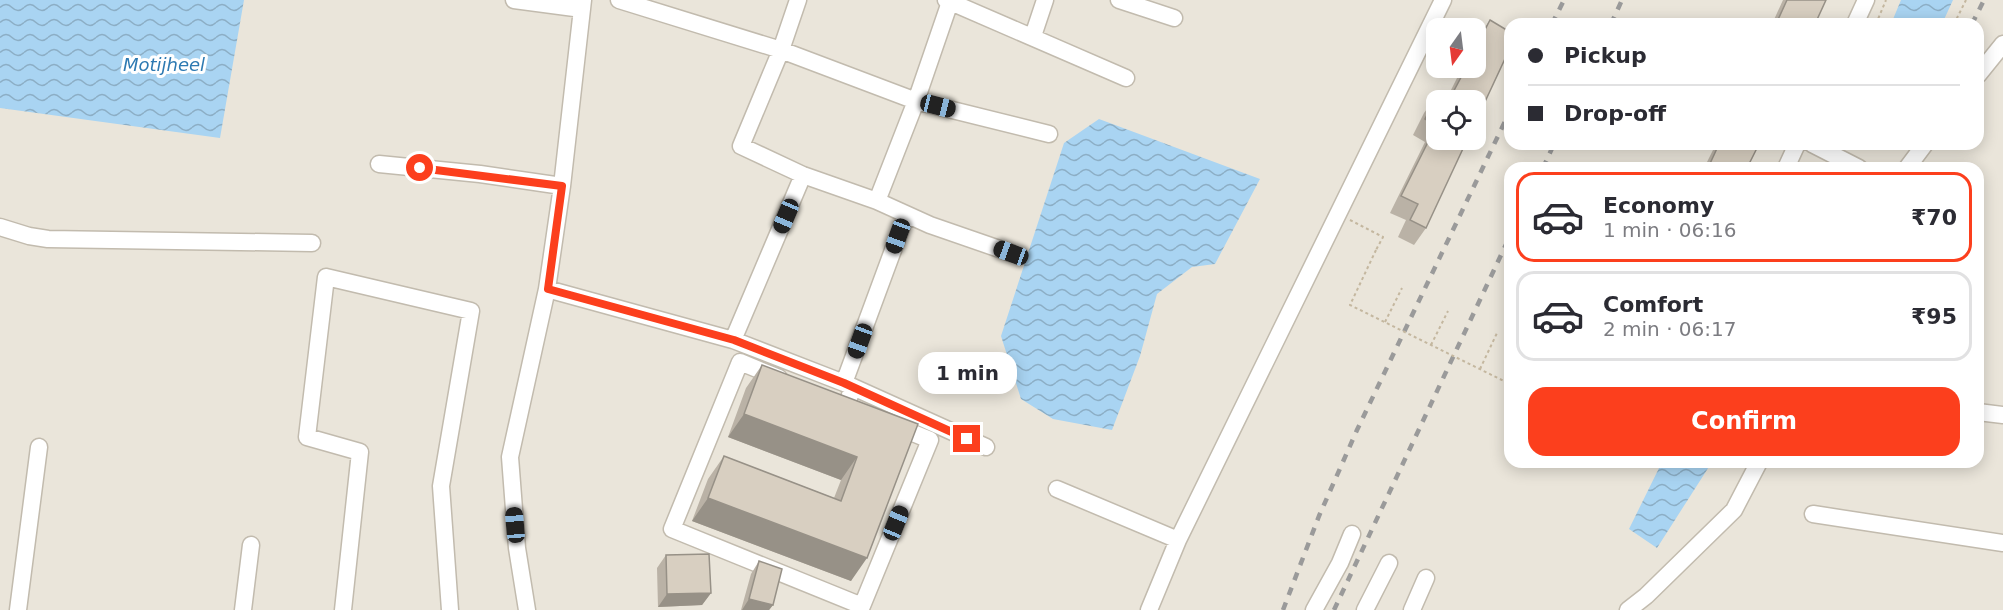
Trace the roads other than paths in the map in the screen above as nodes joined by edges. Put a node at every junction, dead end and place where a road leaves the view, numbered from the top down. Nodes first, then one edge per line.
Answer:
1 (514, 0) edge
2 (620, 0) edge
3 (798, 0) edge
4 (1045, 0) edge
5 (1119, 0) edge
6 (1443, 0) edge
7 (1866, 0) edge
8 (948, 1) edge
9 (582, 4) edge
10 (968, 5) edge
11 (1174, 18) dead end
12 (1858, 18) edge
13 (1033, 36) junction
14 (2003, 44) edge
15 (781, 50) junction
16 (1984, 68) edge
17 (1126, 78) dead end
18 (916, 101) junction
19 (1049, 134) dead end
20 (1824, 150) edge
21 (1847, 162) edge
22 (379, 164) dead end
23 (803, 176) junction
24 (562, 186) junction
25 (877, 201) junction
26 (906, 215) junction
27 (0, 227) edge
28 (312, 243) dead end
29 (1011, 253) dead end
30 (548, 289) junction
31 (734, 340) junction
32 (793, 384) edge
33 (848, 385) junction
34 (1984, 413) edge
35 (2003, 415) edge
36 (39, 447) dead end
37 (986, 447) dead end
38 (1756, 468) edge
39 (1057, 489) dead end
40 (1813, 514) dead end
41 (1352, 534) dead end
42 (1178, 540) junction
43 (2003, 543) edge
44 (251, 545) dead end
45 (1389, 563) dead end
46 (1426, 578) dead end
47 (18, 610) edge
48 (243, 610) edge
49 (343, 610) edge
50 (450, 610) edge
51 (527, 610) edge
52 (1149, 610) edge
53 (1314, 610) edge
54 (1365, 610) edge
55 (1412, 610) edge
56 (1628, 610) edge

1 - 9 street
2 - 15 street
3 - 15 street
4 - 13 street
5 - 11 street
6 - 42 street
7 - 12 street
8 - 10 street
8 - 18 street
9 - 24 street
10 - 13 street
13 - 17 street
14 - 16 street
15 - 18 street
15 - 23 street
18 - 19 street
18 - 25 street
20 - 21 street
22 - 24 street
23 - 25 street
23 - 31 street
24 - 30 street
25 - 26 street
26 - 29 street
26 - 33 street
27 - 28 street
30 - 31 street
30 - 51 street
31 - 33 street
32 - 33 street
33 - 37 street
34 - 35 street
36 - 47 street
38 - 56 street
39 - 42 street
40 - 43 street
41 - 53 street
42 - 52 street
44 - 48 street
45 - 54 street
46 - 55 street
49 - 50 street

